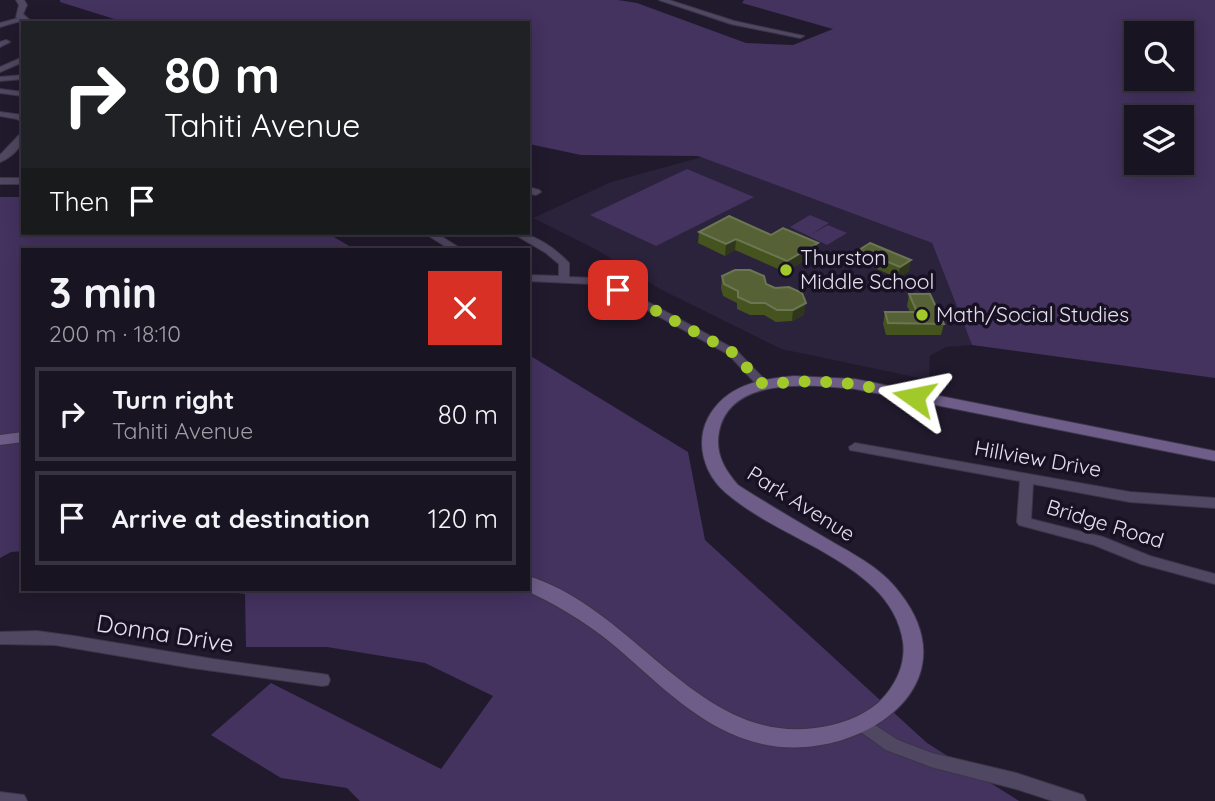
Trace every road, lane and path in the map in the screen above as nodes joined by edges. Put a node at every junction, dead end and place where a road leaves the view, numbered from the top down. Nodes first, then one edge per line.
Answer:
1 (20, 0) edge
2 (662, 0) edge
3 (25, 21) edge
4 (21, 22) edge
5 (0, 25) edge
6 (800, 36) dead end
7 (21, 60) edge
8 (0, 70) edge
9 (21, 77) edge
10 (0, 79) edge
11 (0, 91) edge
12 (21, 94) edge
13 (0, 114) edge
14 (21, 118) edge
15 (21, 138) edge
16 (4, 156) edge
17 (0, 181) edge
18 (21, 181) edge
19 (432, 235) edge
20 (521, 235) edge
21 (455, 248) edge
22 (530, 278) edge
23 (564, 279) junction
24 (763, 384) junction
25 (21, 437) edge
26 (0, 440) edge
27 (855, 447) dead end
28 (1215, 456) edge
29 (1027, 479) junction
30 (1215, 503) edge
31 (1215, 579) edge
32 (530, 584) edge
33 (0, 638) edge
34 (322, 680) dead end
35 (864, 725) junction
36 (0, 800) edge
37 (18, 801) edge
38 (1077, 801) edge

1 - 3 street
2 - 6 street
4 - 5 street
7 - 8 street
9 - 10 street
11 - 12 street
13 - 14 street
15 - 16 street
17 - 18 street
19 - 21 street
20 - 23 street
22 - 23 street
23 - 24 street
24 - 28 main road, Park Avenue
24 - 35 main road, Park Avenue
25 - 26 main road
27 - 29 street, Hillview Drive
29 - 30 street, Hillview Drive
29 - 31 street, Bridge Road
32 - 35 main road, Park Avenue
33 - 34 street, Donna Drive
35 - 38 street
36 - 37 street

